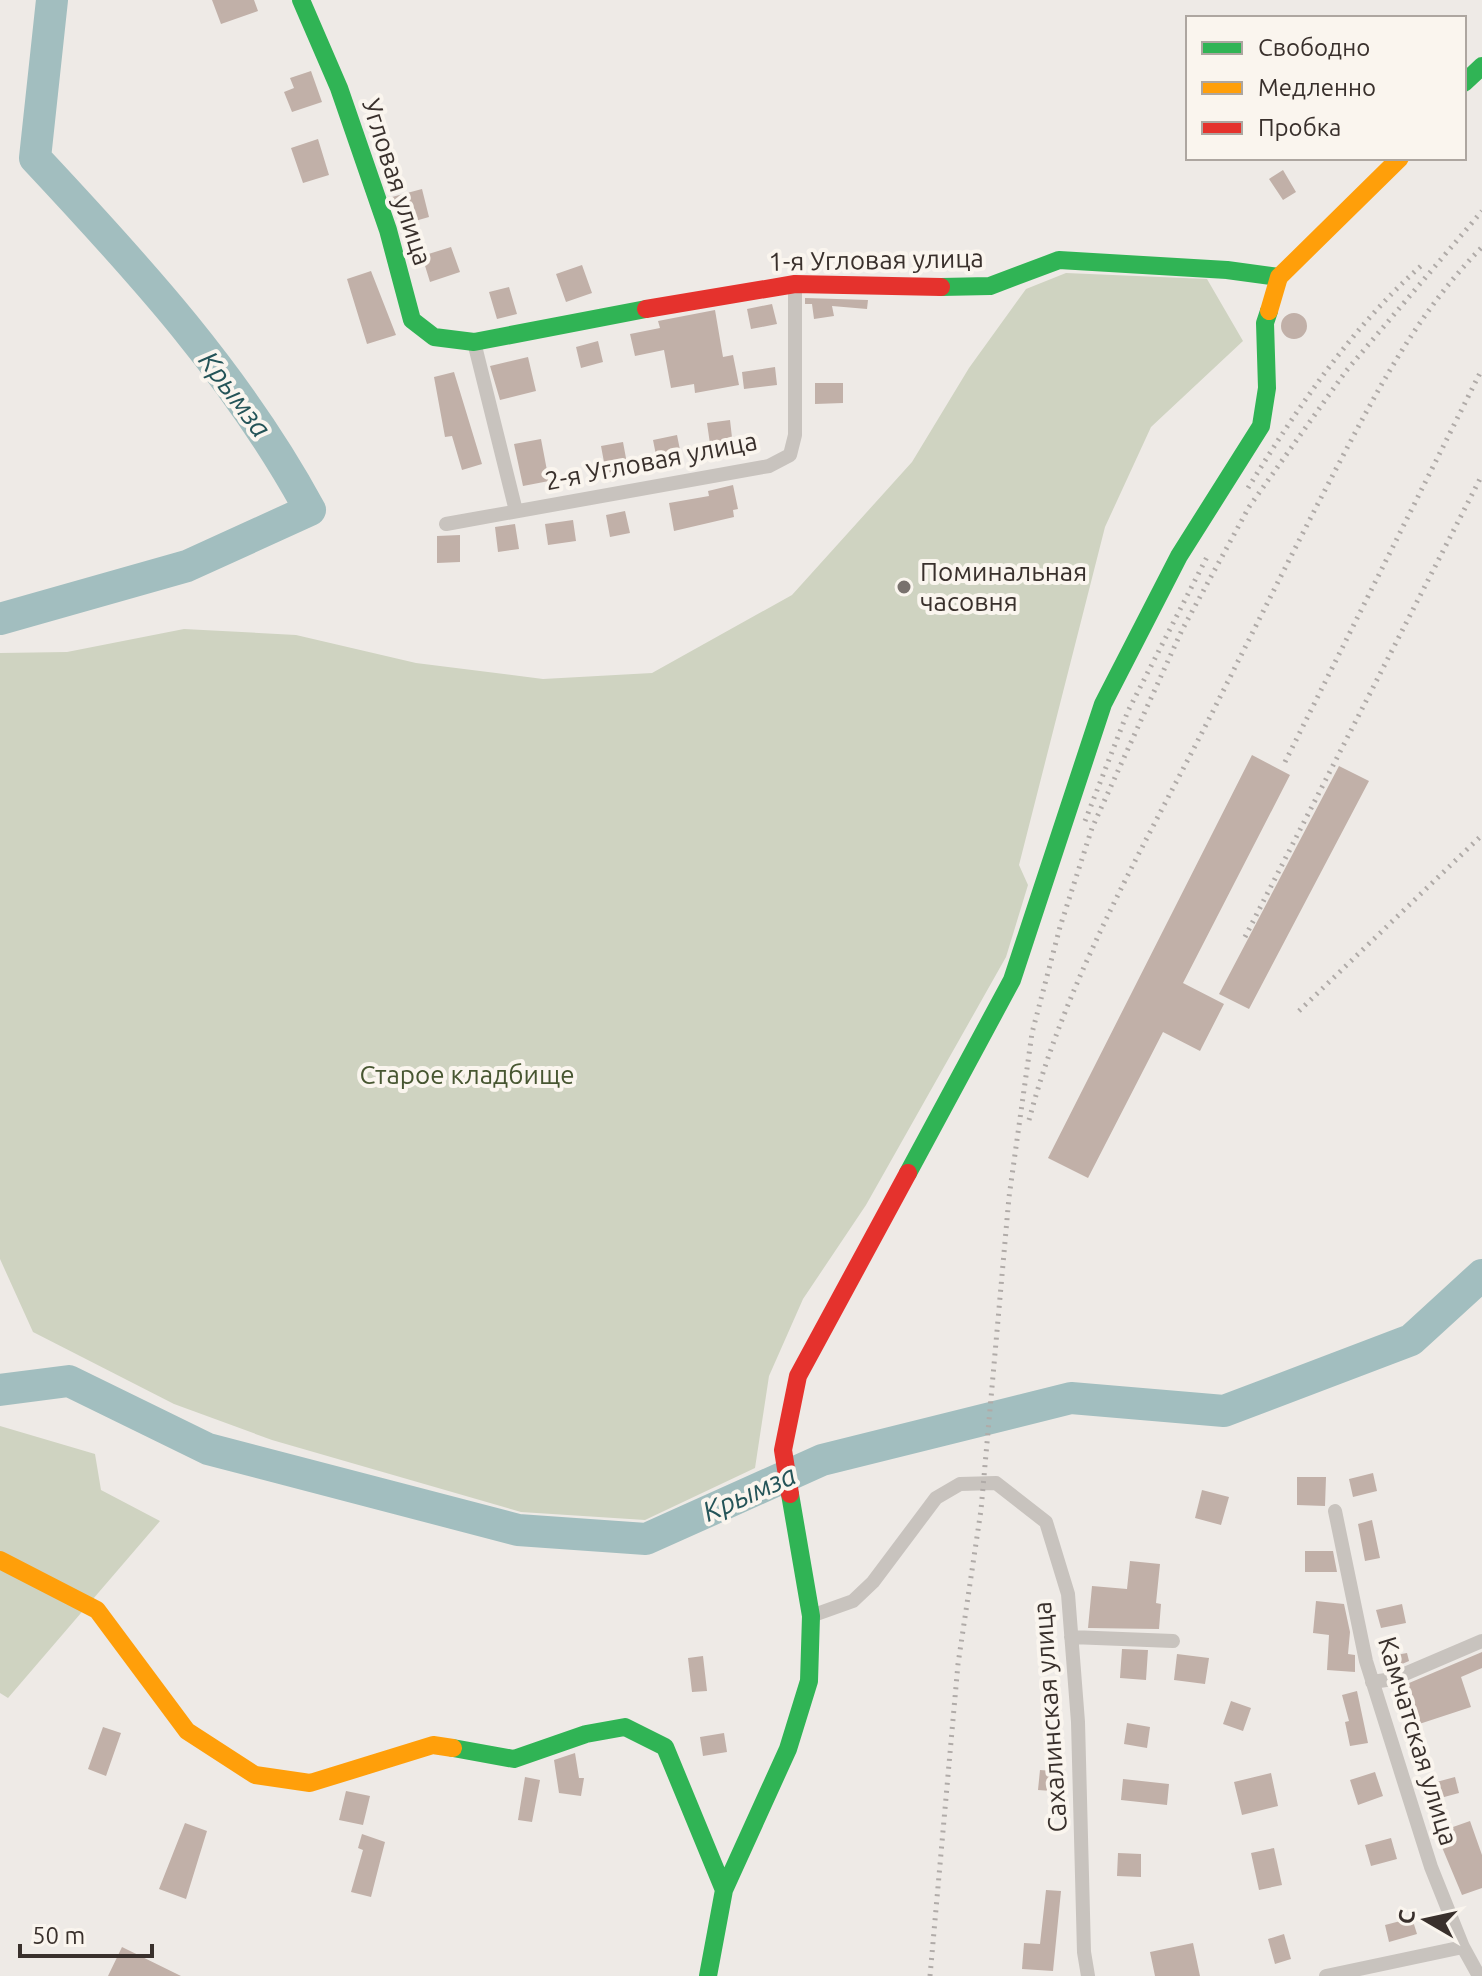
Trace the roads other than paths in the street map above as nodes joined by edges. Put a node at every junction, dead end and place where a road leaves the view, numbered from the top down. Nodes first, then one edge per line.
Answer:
1 (301, 0) edge
2 (1482, 66) edge
3 (1466, 81) edge
4 (1398, 160) edge
5 (1279, 277) junction
6 (795, 284) junction
7 (474, 342) junction
8 (516, 511) junction
9 (446, 524) dead end
10 (1335, 1511) dead end
11 (0, 1560) edge
12 (811, 1616) junction
13 (1071, 1637) junction
14 (1173, 1641) dead end
15 (1482, 1641) edge
16 (1372, 1682) junction
17 (724, 1890) junction
18 (1463, 1947) junction
19 (708, 1976) edge
20 (1088, 1976) edge
21 (1326, 1976) edge
22 (1479, 1976) edge

1 - 7 street, Угловая улица
2 - 3 street
4 - 5 street
5 - 6 street, 1-я Угловая улица
5 - 12 street
6 - 7 street, 1-я Угловая улица
6 - 8 street, 2-я Угловая улица
7 - 8 street
8 - 9 street, 2-я Угловая улица
10 - 16 street, Камчатская улица
11 - 17 street
12 - 13 street, Сахалинская улица
12 - 17 street
13 - 14 street
13 - 20 street, Сахалинская улица
15 - 16 street
16 - 18 street, Камчатская улица
17 - 19 street
18 - 21 street
18 - 22 street, Камчатская улица

